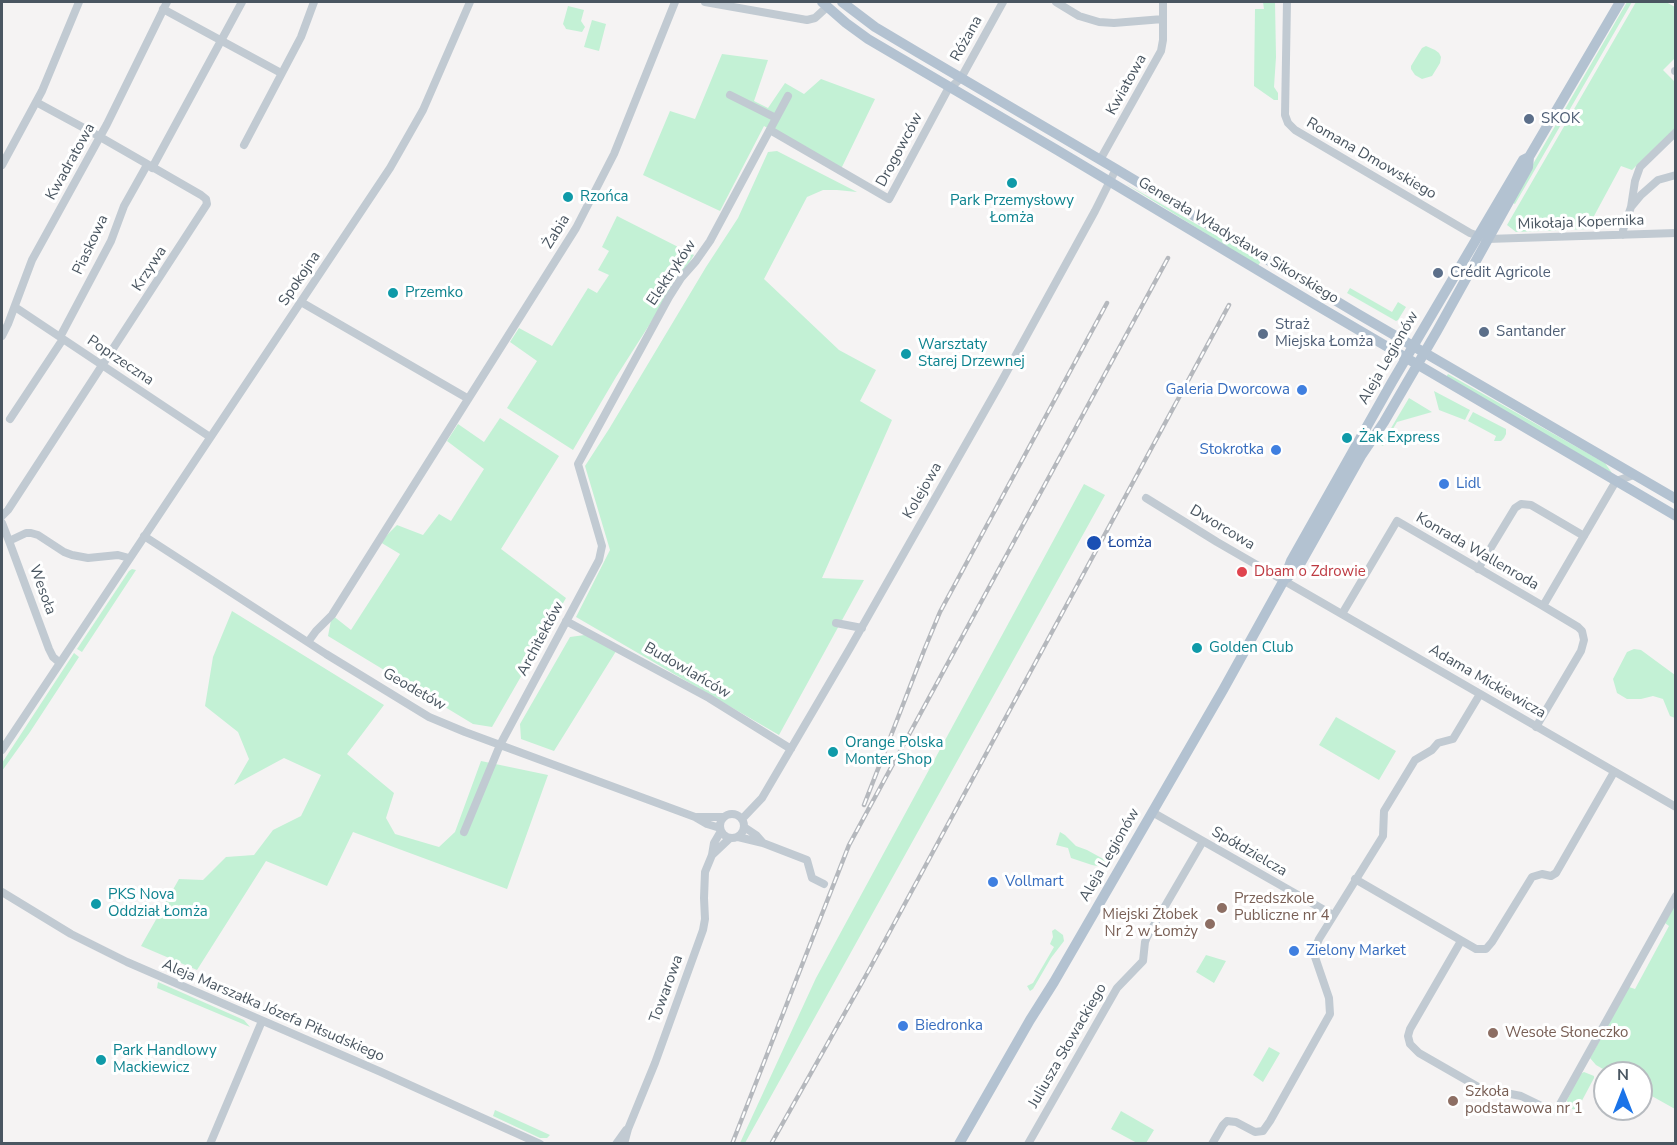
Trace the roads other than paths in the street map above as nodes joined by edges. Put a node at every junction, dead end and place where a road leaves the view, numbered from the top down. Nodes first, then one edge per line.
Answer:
1 (79, 2) edge
2 (242, 2) edge
3 (314, 2) edge
4 (470, 2) edge
5 (675, 2) edge
6 (705, 2) edge
7 (842, 2) edge
8 (1003, 2) edge
9 (1056, 2) edge
10 (1163, 2) edge
11 (1287, 2) edge
12 (1620, 2) edge
13 (824, 4) edge
14 (165, 5) edge
15 (1163, 19) junction
16 (221, 40) junction
17 (281, 73) junction
18 (961, 78) junction
19 (950, 87) junction
20 (730, 95) dead end
21 (788, 96) dead end
22 (36, 102) junction
23 (776, 118) junction
24 (770, 130) junction
25 (1676, 132) edge
26 (100, 137) junction
27 (244, 146) dead end
28 (1100, 160) junction
29 (2, 165) edge
30 (149, 166) junction
31 (1116, 169) junction
32 (1676, 175) edge
33 (1110, 182) junction
34 (1631, 207) junction
35 (1676, 233) edge
36 (1623, 235) junction
37 (1483, 237) junction
38 (301, 302) junction
39 (15, 308) junction
40 (2, 336) edge
41 (61, 338) junction
42 (1413, 346) junction
43 (1425, 352) junction
44 (1406, 358) junction
45 (1418, 364) junction
46 (102, 366) junction
47 (467, 398) junction
48 (10, 419) dead end
49 (210, 437) junction
50 (1610, 461) junction
51 (1634, 475) junction
52 (1616, 481) junction
53 (1146, 498) dead end
54 (1676, 499) edge
55 (2, 516) edge
56 (1676, 516) edge
57 (2, 523) edge
58 (144, 536) junction
59 (1584, 536) junction
60 (9, 541) junction
61 (602, 546) joint
62 (129, 558) junction
63 (1478, 569) junction
64 (1284, 580) junction
65 (1543, 606) junction
66 (1342, 614) junction
67 (566, 621) junction
68 (836, 622) dead end
69 (862, 628) junction
70 (308, 642) junction
71 (60, 663) junction
72 (1480, 694) junction
73 (1536, 727) junction
74 (500, 745) junction
75 (791, 749) junction
76 (2, 750) edge
77 (1614, 772) junction
78 (1676, 807) edge
79 (1152, 812) junction
80 (695, 817) junction
81 (724, 817) junction
82 (743, 823) junction
83 (720, 830) junction
84 (464, 832) dead end
85 (734, 837) junction
86 (1203, 841) junction
87 (762, 843) junction
88 (712, 855) junction
89 (1355, 879) junction
90 (824, 884) dead end
91 (2, 892) edge
92 (1676, 896) edge
93 (1333, 915) junction
94 (1461, 941) junction
95 (262, 1022) junction
96 (628, 1129) junction
97 (210, 1143) edge
98 (540, 1143) edge
99 (616, 1143) edge
100 (624, 1143) edge
101 (958, 1143) edge
102 (1028, 1143) edge
103 (1212, 1143) edge

1 - 22 street
2 - 16 street, Piaskowa
3 - 17 street
4 - 38 street, Spokojna
5 - 47 street, Żabia
6 - 13 street
7 - 18 main road, Generała Władysława Sikorskiego
8 - 18 street, Różana
9 - 15 street
10 - 15 street, Kwiatowa
11 - 37 street, Romana Dmowskiego
12 - 37 main road, Aleja Legionów
13 - 19 main road, Generała Władysława Sikorskiego
14 - 16 street
14 - 26 street, Kwadratowa
15 - 28 street, Kwiatowa
16 - 17 street
16 - 30 street, Piaskowa
17 - 27 street
18 - 19 street, Różana
18 - 28 main road, Generała Władysława Sikorskiego
19 - 24 street, Drogowców
19 - 33 main road, Generała Władysława Sikorskiego
20 - 23 street
21 - 23 street, Elektryków
22 - 26 street, Krzywa
22 - 29 street
23 - 24 street, Elektryków
24 - 61 street, Elektryków
25 - 34 street
26 - 30 street, Krzywa
26 - 39 street, Kwadratowa
28 - 31 main road, Generała Władysława Sikorskiego
30 - 41 street, Piaskowa
30 - 46 street, Krzywa
31 - 33 street, Kolejowa
31 - 42 main road, Generała Władysława Sikorskiego
32 - 34 street
33 - 44 main road, Generała Władysława Sikorskiego
33 - 69 street, Kolejowa
34 - 36 street
35 - 36 street, Mikołaja Kopernika
36 - 37 street, Mikołaja Kopernika
37 - 42 main road, Aleja Legionów
37 - 43 main road, Aleja Legionów
38 - 47 street
38 - 49 street, Spokojna
39 - 40 street, Kwadratowa
39 - 41 street, Poprzeczna
41 - 46 street, Poprzeczna
41 - 48 street, Piaskowa
42 - 43 main road, Generała Władysława Sikorskiego
42 - 44 main road, Aleja Legionów
43 - 45 main road, Aleja Legionów
43 - 50 main road, Generała Władysława Sikorskiego
44 - 45 main road, Generała Władysława Sikorskiego
44 - 64 main road, Aleja Legionów
45 - 52 main road, Generała Władysława Sikorskiego
45 - 64 main road, Aleja Legionów
46 - 49 street, Poprzeczna
46 - 55 street, Krzywa
47 - 70 street, Żabia
49 - 58 street, Spokojna
50 - 51 main road, Generała Władysława Sikorskiego
50 - 52 street
51 - 52 street
51 - 54 main road, Generała Władysława Sikorskiego
52 - 56 main road, Generała Władysława Sikorskiego
52 - 59 street
53 - 64 street, Dworcowa
57 - 60 street, Wesoła
58 - 62 street, Spokojna
58 - 70 street, Geodetów
59 - 63 street
59 - 65 street
60 - 62 street
60 - 71 street, Wesoła
61 - 67 street, Architektów
62 - 71 street, Spokojna
63 - 65 street, Konrada Wallenroda
63 - 66 street, Konrada Wallenroda
64 - 66 street, Adama Mickiewicza
64 - 79 main road, Aleja Legionów
65 - 73 street, Konrada Wallenroda
66 - 72 street, Adama Mickiewicza
67 - 74 street, Architektów
67 - 75 street, Budowlańców
68 - 69 street
69 - 75 street, Kolejowa
70 - 74 street, Geodetów
71 - 76 street, Spokojna
72 - 73 street, Adama Mickiewicza
72 - 89 street
73 - 77 street, Adama Mickiewicza
74 - 80 street, Geodetów
74 - 84 street, Architektów
75 - 82 street, Kolejowa
77 - 78 street, Adama Mickiewicza
77 - 94 street
79 - 86 street, Spółdzielcza
79 - 101 main road, Aleja Legionów
80 - 81 street
80 - 83 street, Geodetów
81 - 82 street
81 - 83 street
82 - 85 street
82 - 87 street
83 - 85 street
83 - 88 street, Towarowa
85 - 87 street
85 - 88 street
86 - 93 street, Spółdzielcza
86 - 102 street, Juliusza Słowackiego
87 - 90 street
88 - 96 street, Towarowa
89 - 93 street
89 - 94 street
91 - 95 street, Aleja Marszałka Józefa Piłsudskiego
92 - 94 street
93 - 103 street
95 - 97 street
95 - 98 street, Aleja Marszałka Józefa Piłsudskiego
96 - 99 street, Towarowa
96 - 100 street, Towarowa

